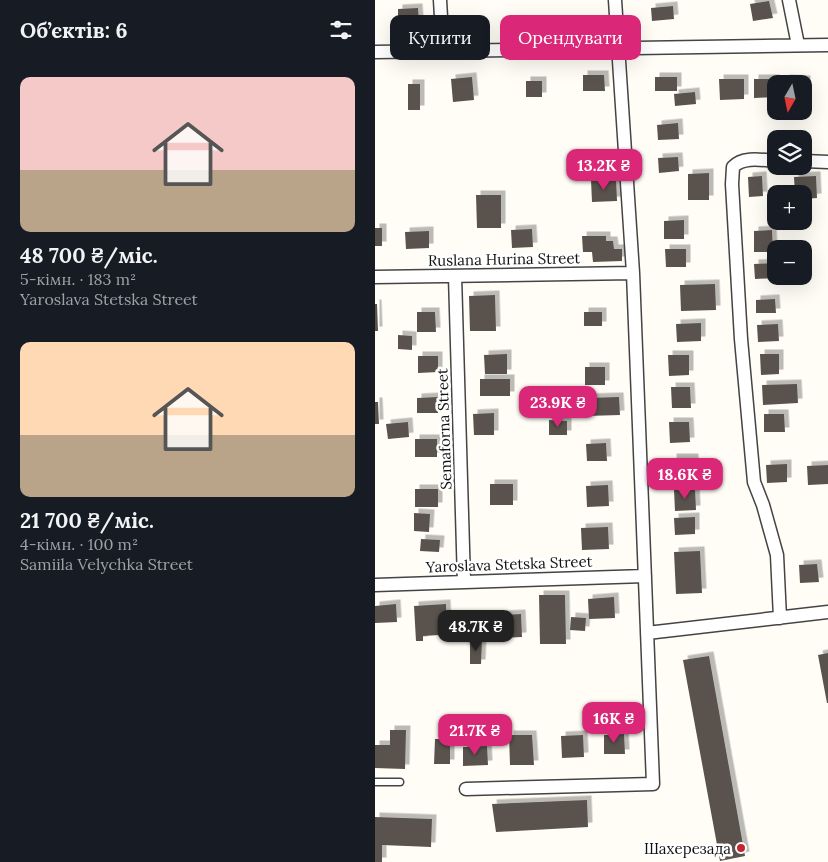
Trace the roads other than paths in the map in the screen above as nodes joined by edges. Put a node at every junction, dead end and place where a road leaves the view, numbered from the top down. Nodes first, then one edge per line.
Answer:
1 (440, 0) edge
2 (615, 0) edge
3 (789, 0) edge
4 (441, 15) edge
5 (616, 15) edge
6 (798, 45) junction
7 (828, 45) edge
8 (641, 47) edge
9 (375, 52) edge
10 (390, 52) edge
11 (619, 60) edge
12 (767, 161) edge
13 (812, 161) edge
14 (828, 162) edge
15 (633, 272) junction
16 (455, 276) junction
17 (375, 277) edge
18 (645, 576) junction
19 (464, 582) junction
20 (375, 585) edge
21 (828, 612) edge
22 (780, 618) junction
23 (647, 633) junction
24 (375, 782) edge
25 (400, 782) dead end
26 (466, 789) dead end

1 - 4 street
2 - 5 street
3 - 6 street
6 - 7 street
6 - 8 street
9 - 10 street
11 - 15 street
12 - 22 street
13 - 14 street
15 - 16 street, Ruslana Hurina Street
15 - 18 street
16 - 17 street, Ruslana Hurina Street
16 - 19 street, Semaforna Street
18 - 19 street, Yaroslava Stetska Street
18 - 23 street
19 - 20 street, Yaroslava Stetska Street
21 - 22 street
22 - 23 street
23 - 26 street
24 - 25 lane

